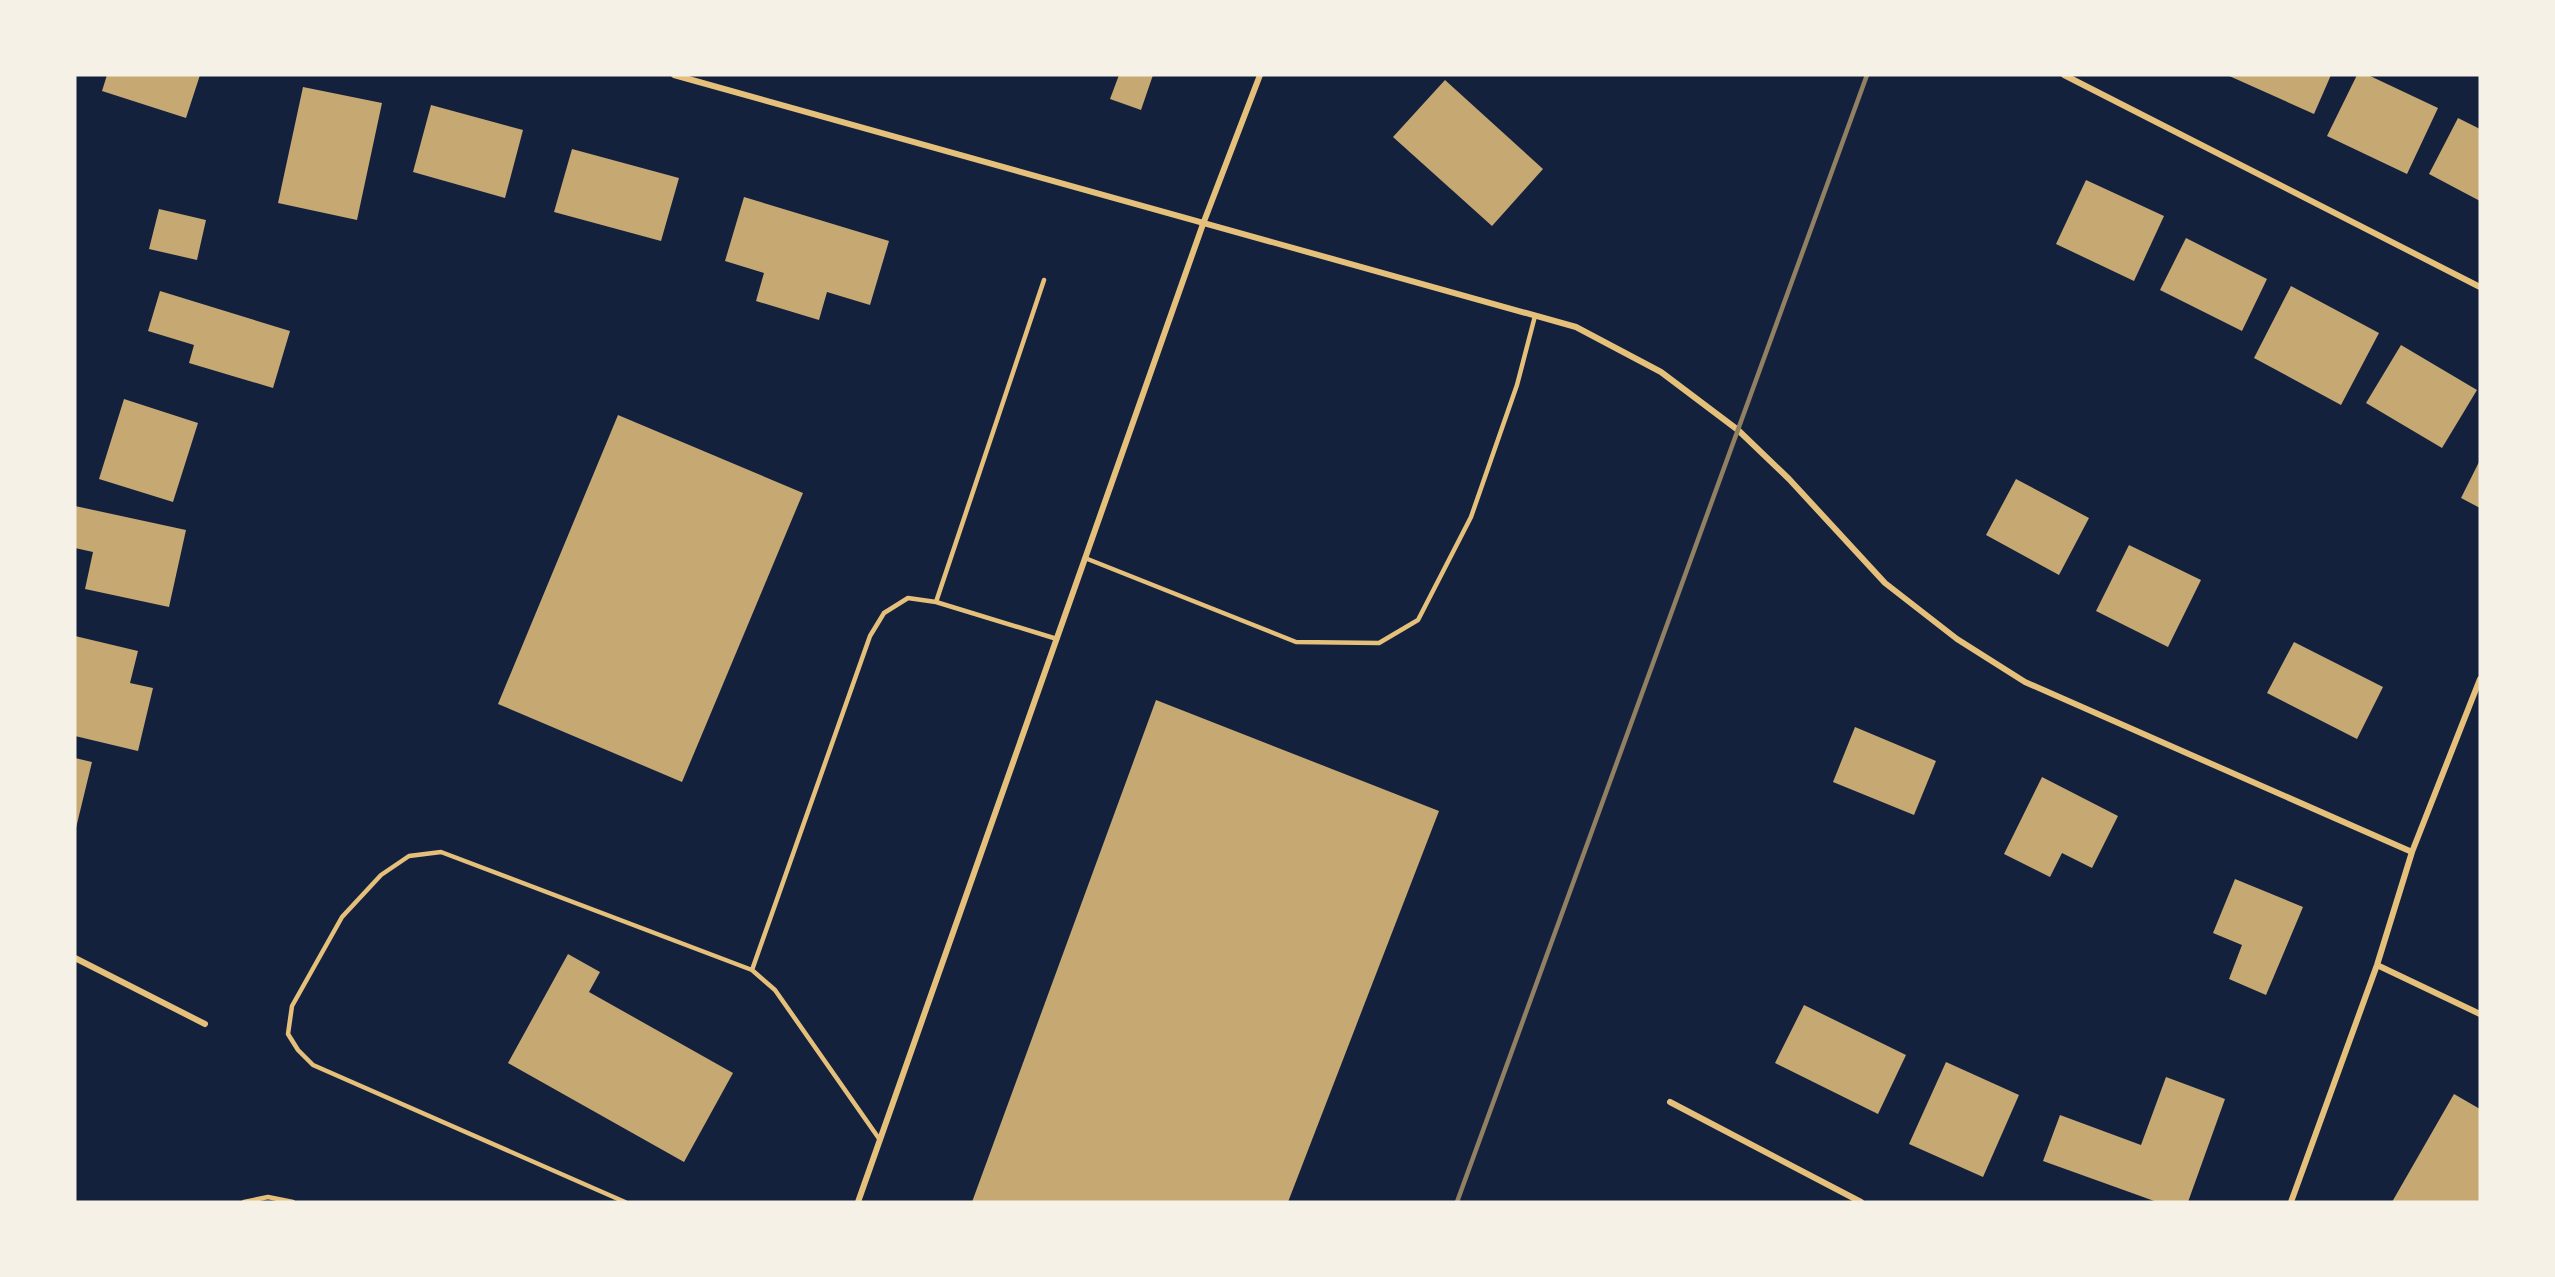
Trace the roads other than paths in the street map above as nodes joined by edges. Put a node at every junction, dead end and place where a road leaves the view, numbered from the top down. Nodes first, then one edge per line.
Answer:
1 (674, 75) edge
2 (1260, 75) edge
3 (2064, 75) edge
4 (1203, 224) junction
5 (1044, 280) dead end
6 (2480, 287) edge
7 (1534, 316) junction
8 (1085, 558) junction
9 (936, 602) junction
10 (1057, 639) junction
11 (2480, 679) edge
12 (2412, 852) junction
13 (75, 958) edge
14 (2377, 965) junction
15 (752, 970) junction
16 (2480, 1014) edge
17 (205, 1024) dead end
18 (1670, 1102) dead end
19 (880, 1140) junction
20 (244, 1202) edge
21 (293, 1202) edge
22 (625, 1202) edge
23 (858, 1202) edge
24 (1861, 1202) edge
25 (2291, 1202) edge

1 - 4 street
2 - 4 street
3 - 6 street
4 - 7 street
4 - 8 street
5 - 9 lane
7 - 8 lane
7 - 12 street
8 - 10 street
9 - 10 lane
9 - 15 lane
10 - 19 street
11 - 12 street
12 - 14 street
13 - 17 street
14 - 16 street
14 - 25 street
15 - 19 lane
15 - 22 lane
18 - 24 street
19 - 23 street
20 - 21 lane

